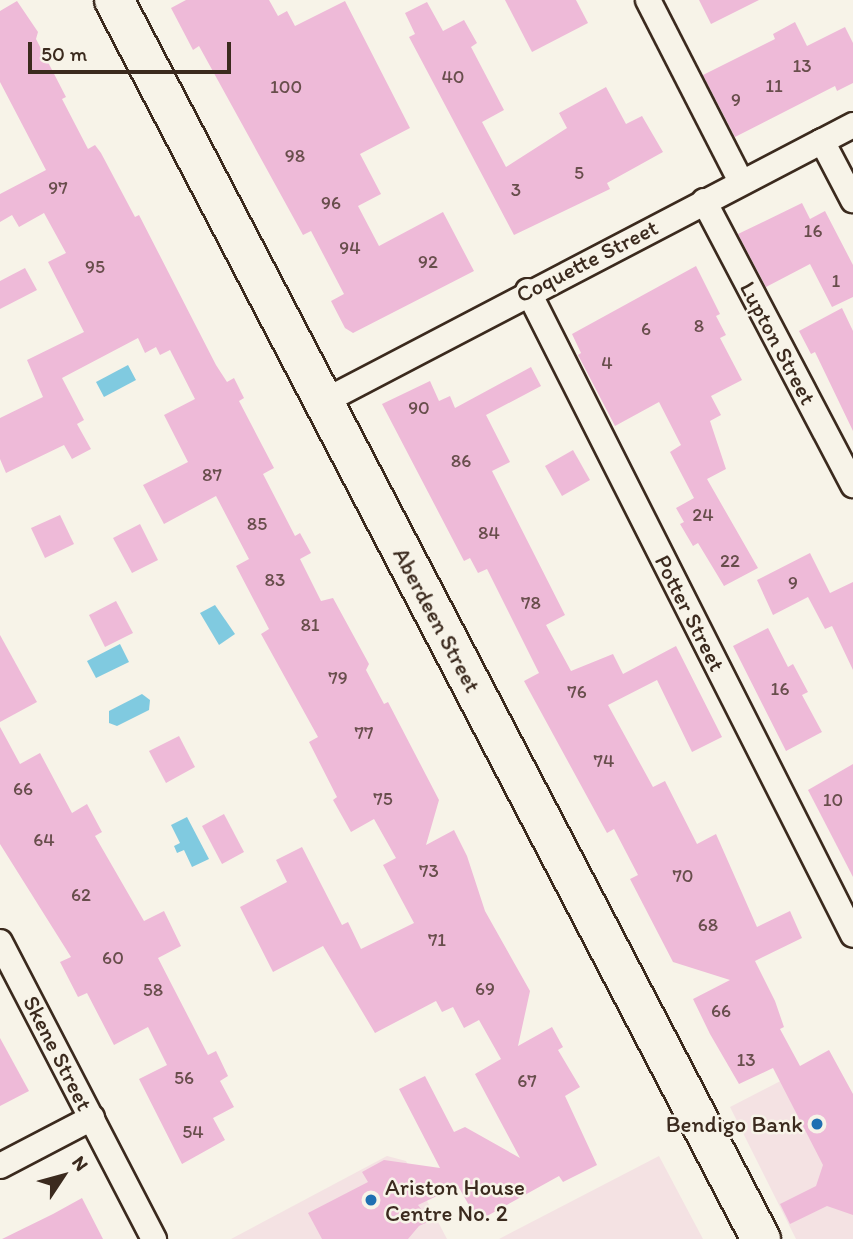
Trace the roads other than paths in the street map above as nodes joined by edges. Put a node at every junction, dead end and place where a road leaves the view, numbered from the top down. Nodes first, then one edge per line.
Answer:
1 (114, 0) edge
2 (648, 0) edge
3 (853, 125) edge
4 (822, 141) junction
5 (741, 182) junction
6 (853, 200) edge
7 (704, 201) junction
8 (528, 291) junction
9 (324, 402) junction
10 (853, 485) edge
11 (853, 935) edge
12 (0, 942) edge
13 (92, 1118) junction
14 (0, 1166) edge
15 (154, 1239) edge
16 (761, 1239) edge

1 - 9 main road, Aberdeen Street
2 - 5 street
3 - 4 street, Coquette Street
4 - 5 street, Coquette Street
4 - 6 street
5 - 7 street, Coquette Street
7 - 8 street, Coquette Street
7 - 10 street, Lupton Street
8 - 9 street, Coquette Street
8 - 11 street, Potter Street
9 - 16 main road, Aberdeen Street
12 - 13 street, Skene Street
13 - 14 street
13 - 15 street, Skene Street

